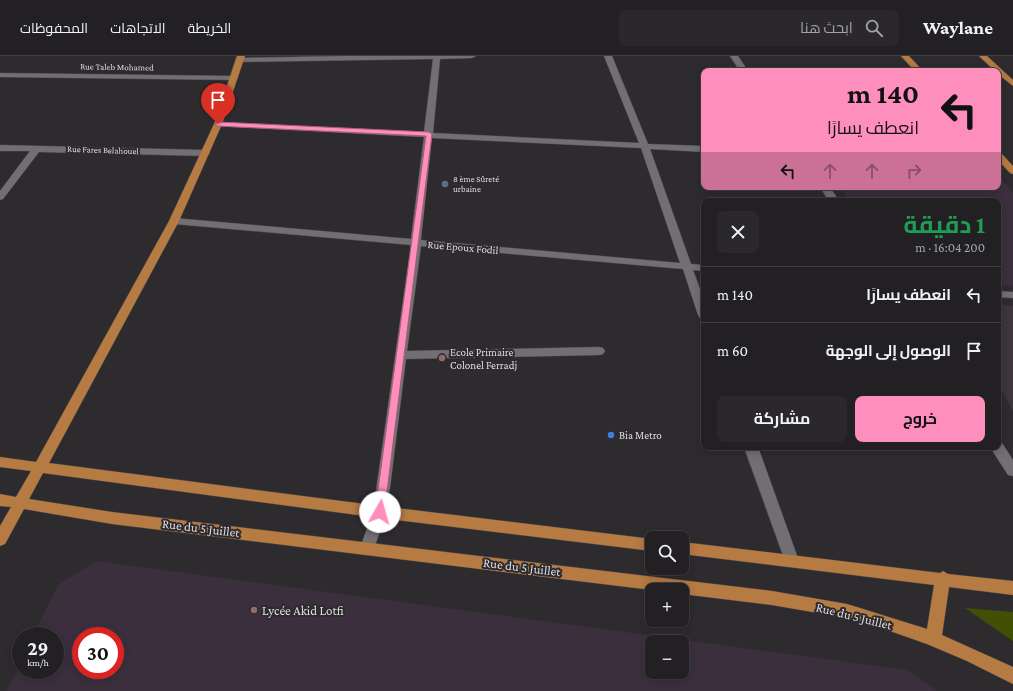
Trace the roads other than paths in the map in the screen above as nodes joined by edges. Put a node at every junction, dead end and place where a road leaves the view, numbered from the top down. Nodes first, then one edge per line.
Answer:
1 (437, 56) edge
2 (472, 56) edge
3 (608, 56) edge
4 (734, 56) edge
5 (905, 56) edge
6 (983, 56) edge
7 (241, 58) edge
8 (742, 68) edge
9 (916, 68) edge
10 (996, 68) edge
11 (1001, 73) edge
12 (0, 75) edge
13 (234, 78) junction
14 (1013, 84) edge
15 (218, 124) junction
16 (429, 134) junction
17 (644, 146) junction
18 (0, 148) edge
19 (37, 148) junction
20 (701, 149) edge
21 (206, 153) junction
22 (1002, 162) edge
23 (1013, 171) edge
24 (0, 196) edge
25 (174, 222) junction
26 (416, 243) junction
27 (687, 267) junction
28 (701, 268) edge
29 (1001, 294) edge
30 (1013, 295) edge
31 (701, 307) edge
32 (599, 351) dead end
33 (401, 355) junction
34 (752, 450) edge
35 (999, 450) edge
36 (0, 462) edge
37 (40, 467) junction
38 (1013, 471) edge
39 (0, 500) edge
40 (20, 503) junction
41 (380, 512) junction
42 (0, 540) edge
43 (645, 543) edge
44 (367, 548) junction
45 (689, 549) edge
46 (792, 561) junction
47 (943, 578) junction
48 (1013, 588) edge
49 (934, 638) junction
50 (1013, 676) edge

1 - 2 street
1 - 7 street
1 - 16 street
3 - 17 street
4 - 8 street
5 - 9 main road
6 - 10 main road
7 - 13 main road
11 - 14 main road
12 - 13 street, Rue Taleb Mohamed
13 - 15 main road
15 - 16 street
15 - 21 main road
16 - 17 street
16 - 26 street
17 - 20 street
17 - 27 street
18 - 19 street, Rue Fares Belahouel
19 - 21 street, Rue Fares Belahouel
19 - 24 street
21 - 25 main road
22 - 23 main road
25 - 26 street, Rue Epoux Fodil
25 - 37 main road
26 - 27 street, Rue Epoux Fodil
26 - 33 street
27 - 28 street, Rue Epoux Fodil
27 - 31 street
29 - 30 street
32 - 33 street
33 - 41 street
34 - 46 street
35 - 38 street
36 - 37 main road
37 - 40 main road
37 - 41 main road
39 - 40 main road, Rue du 5 Juillet
40 - 42 main road
40 - 44 main road, Rue du 5 Juillet
41 - 43 main road
41 - 44 street
44 - 49 main road, Rue du 5 Juillet
45 - 46 main road
46 - 47 main road
47 - 48 main road
47 - 49 main road
49 - 50 main road, Rue du 5 Juillet

